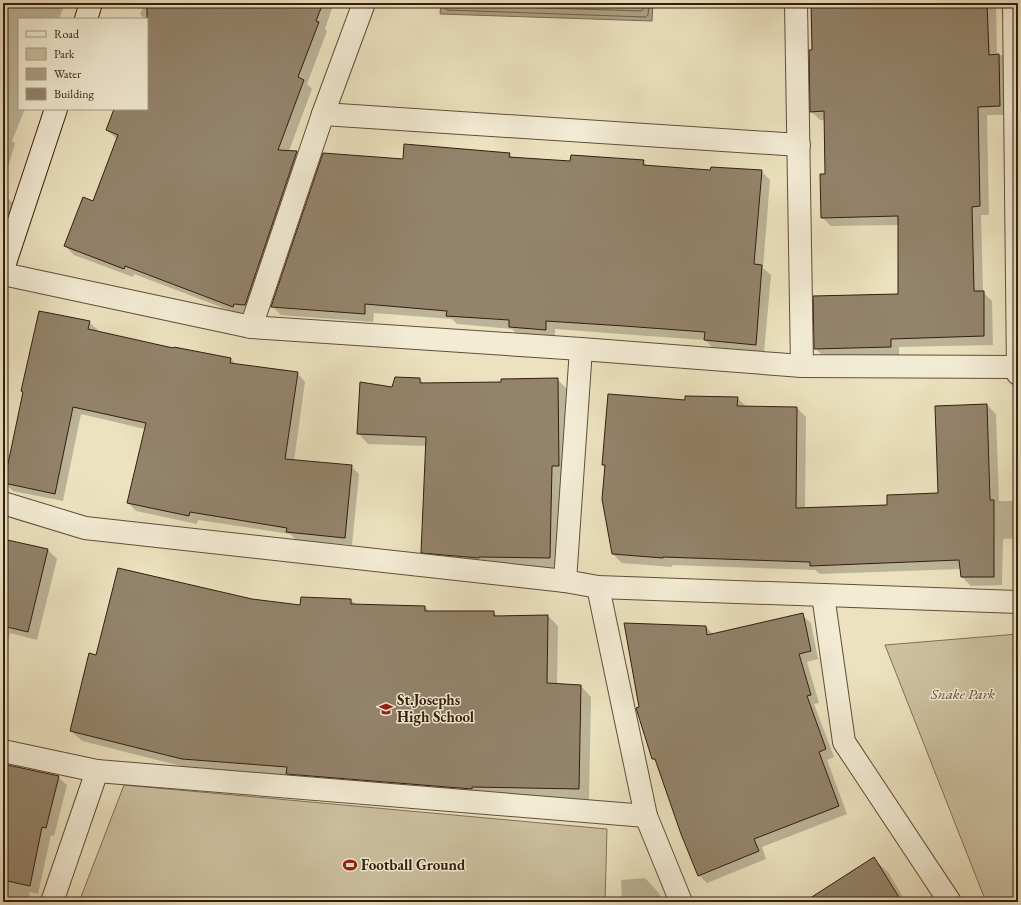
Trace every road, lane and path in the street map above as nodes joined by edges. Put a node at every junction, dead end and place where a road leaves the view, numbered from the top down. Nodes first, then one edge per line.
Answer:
1 (91, 3) edge
2 (364, 3) edge
3 (796, 3) edge
4 (1014, 3) edge
5 (86, 18) edge
6 (56, 110) edge
7 (323, 114) junction
8 (799, 145) junction
9 (3, 269) edge
10 (3, 274) edge
11 (251, 326) junction
12 (581, 349) junction
13 (802, 366) junction
14 (1018, 367) edge
15 (1018, 374) edge
16 (3, 503) edge
17 (566, 581) junction
18 (598, 587) junction
19 (823, 595) junction
20 (1018, 602) edge
21 (3, 751) edge
22 (97, 771) junction
23 (646, 816) junction
24 (52, 902) edge
25 (681, 902) edge
26 (950, 902) edge

1 - 5 street
2 - 7 street
3 - 8 street
4 - 14 street
6 - 9 street
7 - 8 street
7 - 11 street
8 - 13 street
10 - 11 street
11 - 12 street
12 - 13 street
12 - 17 street
13 - 14 street
14 - 15 street
16 - 17 street
17 - 18 street
18 - 19 street
18 - 23 street
19 - 20 street
19 - 26 street
21 - 22 street
22 - 23 street
22 - 24 street
23 - 25 street

